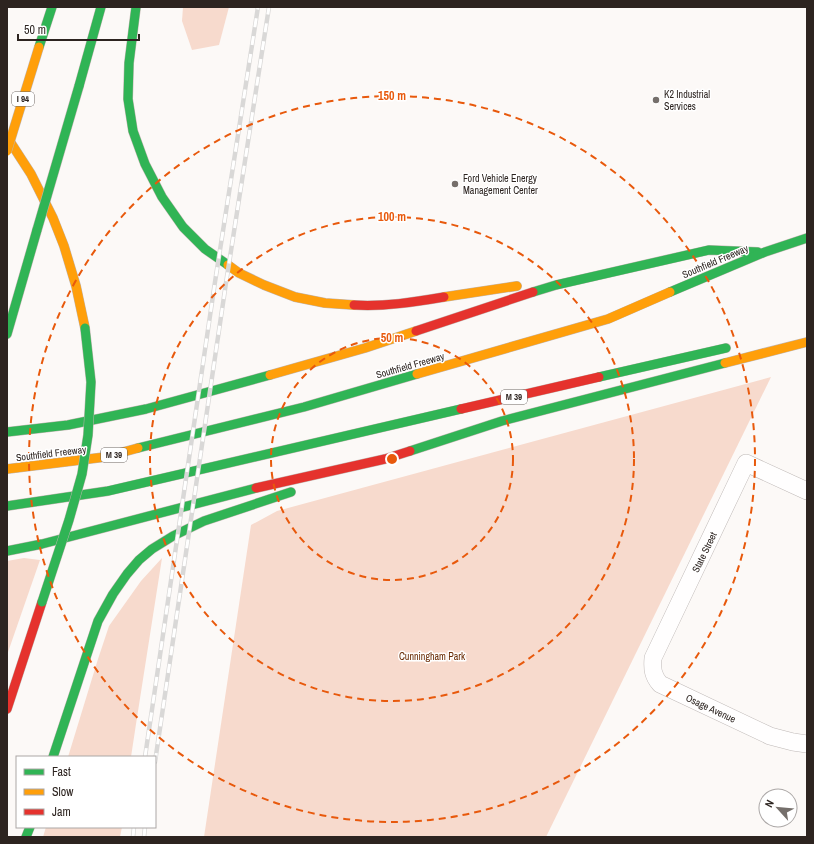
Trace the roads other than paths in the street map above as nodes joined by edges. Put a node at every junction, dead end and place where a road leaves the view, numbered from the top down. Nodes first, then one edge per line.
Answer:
1 (52, 7) edge
2 (101, 7) edge
3 (136, 7) edge
4 (7, 137) edge
5 (7, 151) edge
6 (807, 238) edge
7 (765, 252) junction
8 (556, 285) junction
9 (7, 334) edge
10 (807, 342) edge
11 (738, 345) dead end
12 (7, 432) edge
13 (385, 459) junction
14 (7, 469) edge
15 (321, 482) dead end
16 (299, 490) dead end
17 (807, 491) edge
18 (7, 506) edge
19 (7, 551) edge
20 (661, 641) joint
21 (7, 709) edge
22 (807, 744) edge
23 (53, 756) edge

1 - 5 highway, I 94, bridge
2 - 9 highway, bridge
3 - 8 highway
4 - 21 highway, bridge
6 - 7 highway, Southfield Freeway / M 39
7 - 8 highway
7 - 14 highway, Southfield Freeway / M 39
8 - 12 highway
10 - 13 highway
11 - 18 highway, M 39
13 - 15 highway
13 - 19 highway
16 - 23 highway
17 - 20 street, State Street
20 - 22 street, Osage Avenue

